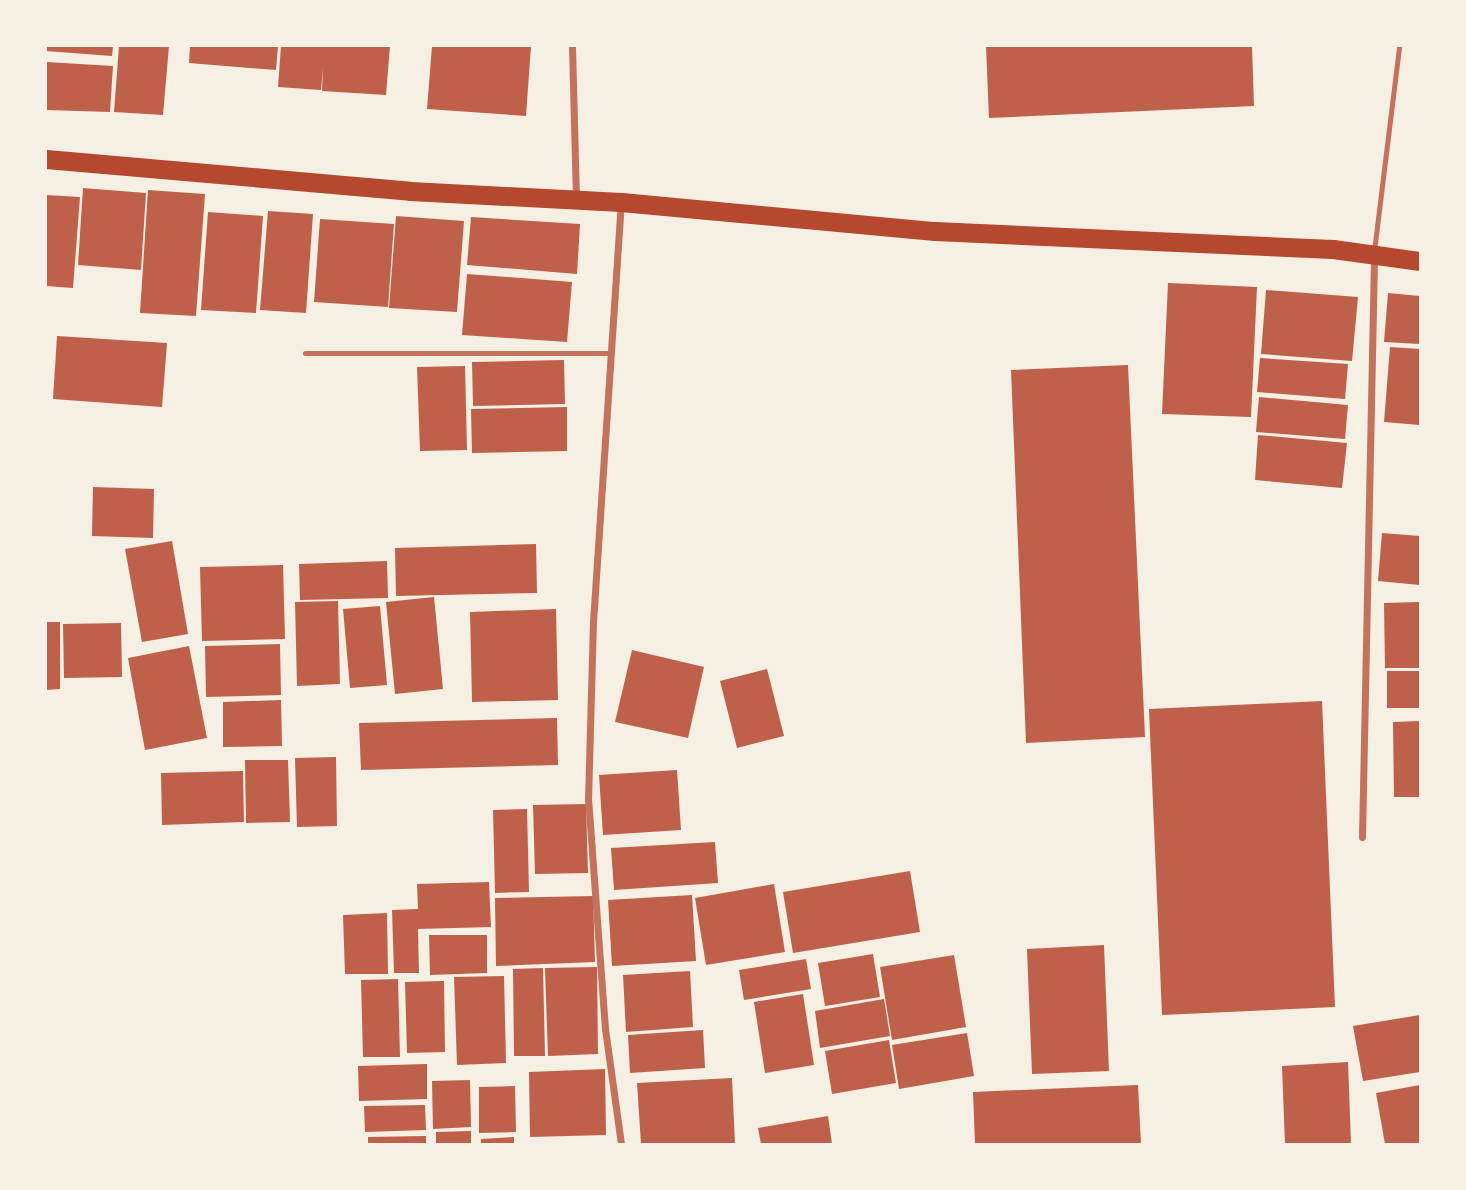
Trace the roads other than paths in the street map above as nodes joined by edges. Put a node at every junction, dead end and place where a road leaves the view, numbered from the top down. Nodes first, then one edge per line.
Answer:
1 (572, 46) edge
2 (1399, 46) edge
3 (46, 159) edge
4 (576, 199) junction
5 (621, 202) junction
6 (1374, 254) junction
7 (1420, 261) edge
8 (305, 353) dead end
9 (611, 353) junction
10 (1362, 837) dead end
11 (621, 1144) edge

1 - 4 street
2 - 6 lane
3 - 4 highway
4 - 5 highway
5 - 6 highway
5 - 9 street
6 - 7 highway
6 - 10 street
8 - 9 lane
9 - 11 street

